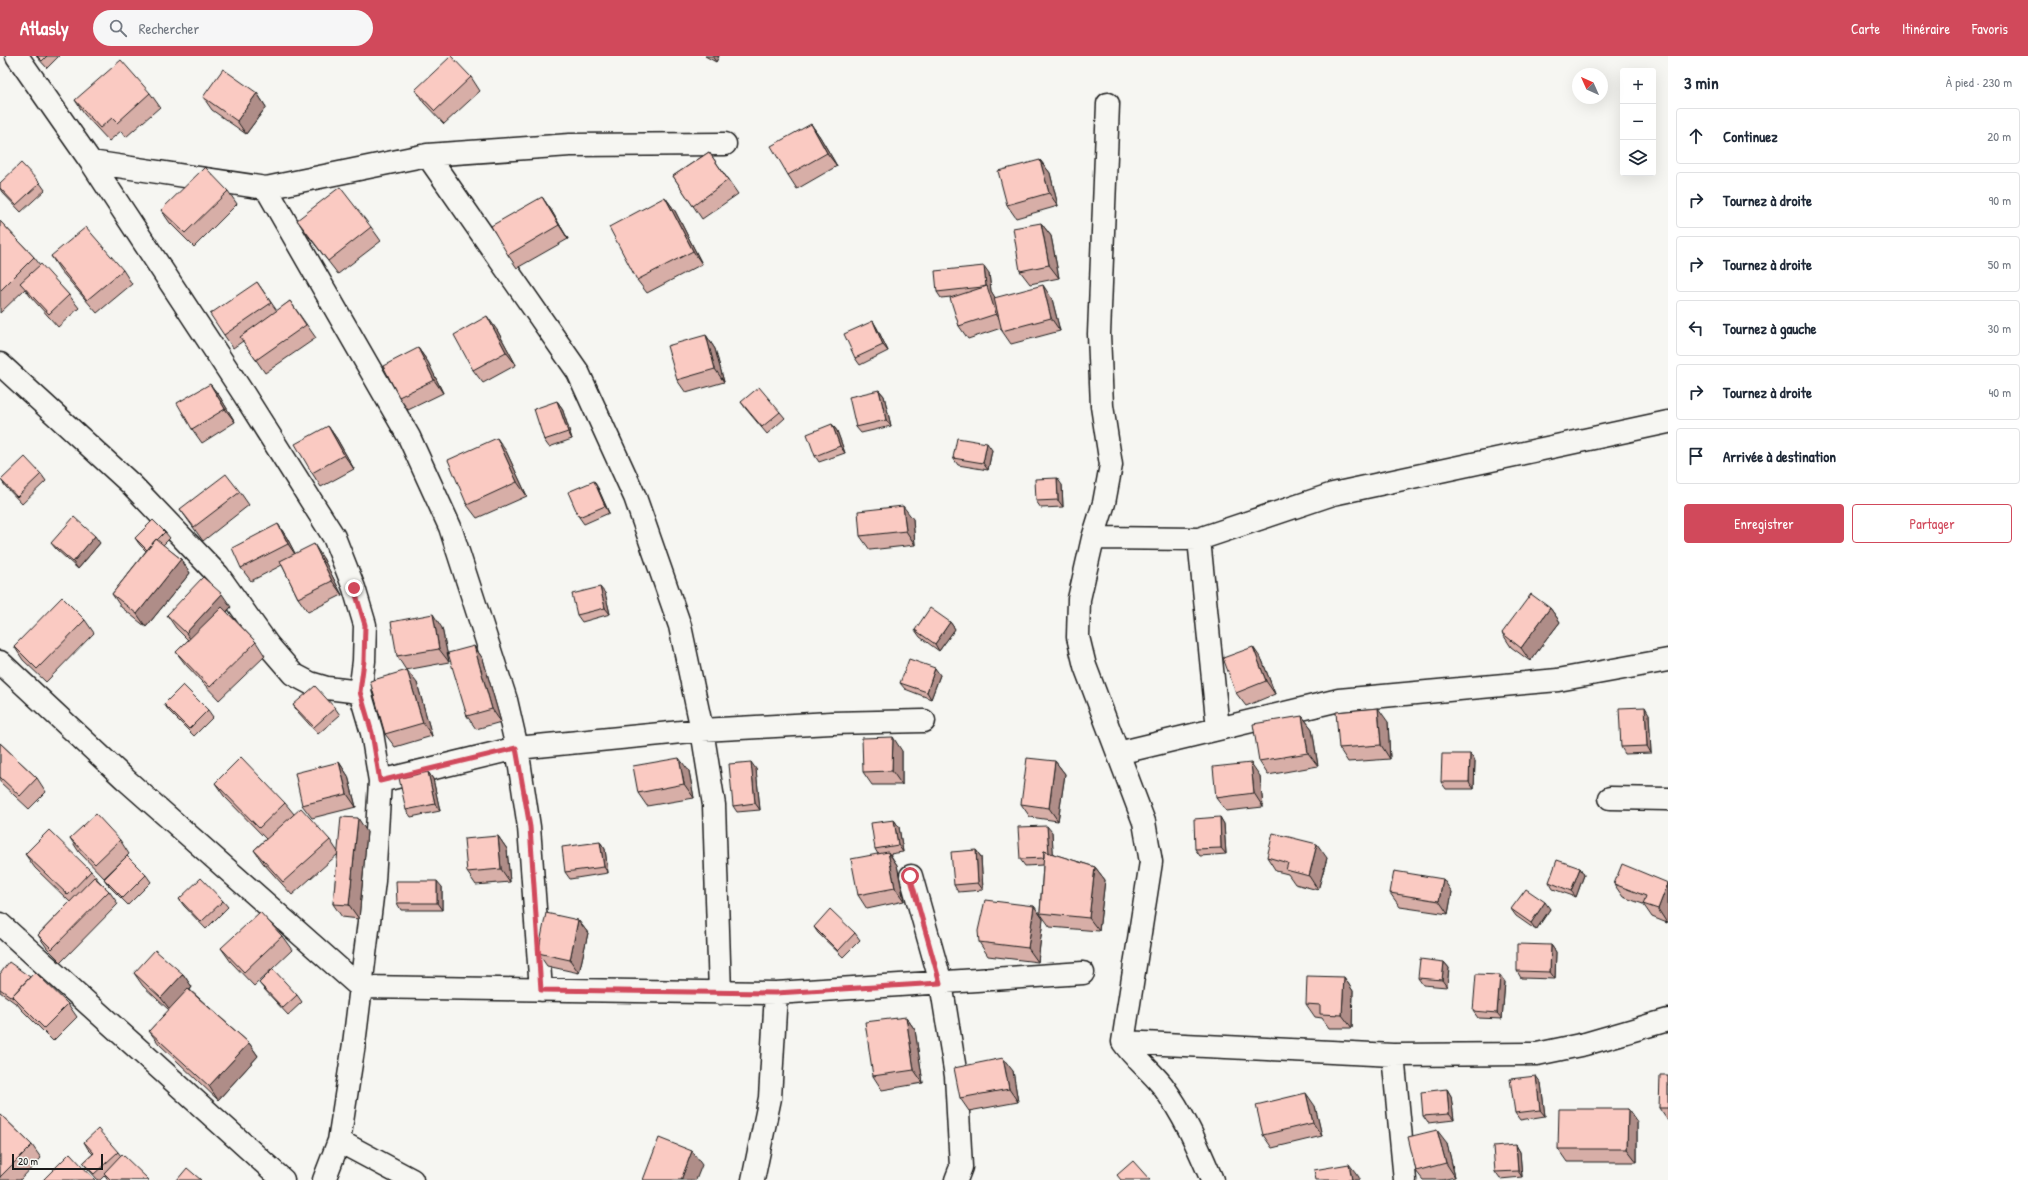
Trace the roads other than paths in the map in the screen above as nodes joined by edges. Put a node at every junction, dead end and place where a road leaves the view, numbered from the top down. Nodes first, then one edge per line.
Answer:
1 (17, 56) edge
2 (1108, 104) dead end
3 (725, 144) dead end
4 (427, 155) junction
5 (91, 162) junction
6 (266, 188) junction
7 (0, 364) edge
8 (1668, 422) edge
9 (1093, 538) junction
10 (1199, 539) junction
11 (1668, 660) edge
12 (0, 662) edge
13 (360, 692) junction
14 (924, 721) dead end
15 (1218, 729) junction
16 (702, 730) junction
17 (516, 748) junction
18 (1118, 753) junction
19 (380, 781) junction
20 (1610, 798) dead end
21 (1668, 799) edge
22 (910, 876) dead end
23 (0, 924) edge
24 (1083, 973) dead end
25 (940, 983) junction
26 (360, 987) junction
27 (541, 990) junction
28 (720, 993) junction
29 (776, 993) junction
30 (1668, 1020) edge
31 (1123, 1042) junction
32 (1393, 1055) junction
33 (339, 1141) junction
34 (282, 1180) edge
35 (324, 1180) edge
36 (412, 1180) edge
37 (754, 1180) edge
38 (956, 1180) edge
39 (1212, 1180) edge
40 (1406, 1180) edge

1 - 5 street
2 - 9 street
3 - 4 street
4 - 6 street
4 - 16 street
5 - 6 street
5 - 13 street
6 - 17 street
7 - 13 street
8 - 10 street
9 - 10 street
9 - 18 street
10 - 15 street
11 - 15 street
12 - 26 street
13 - 19 street
14 - 16 street
15 - 18 street
16 - 17 street
16 - 28 street
17 - 19 street
17 - 27 street
18 - 31 street
19 - 26 street
20 - 21 street
22 - 25 street
23 - 34 street
24 - 25 street
25 - 29 street
25 - 38 street
26 - 27 street
26 - 33 street
27 - 28 street
28 - 29 street
29 - 37 street
30 - 32 street
31 - 32 street
31 - 39 street
32 - 40 street
33 - 35 street
33 - 36 street

